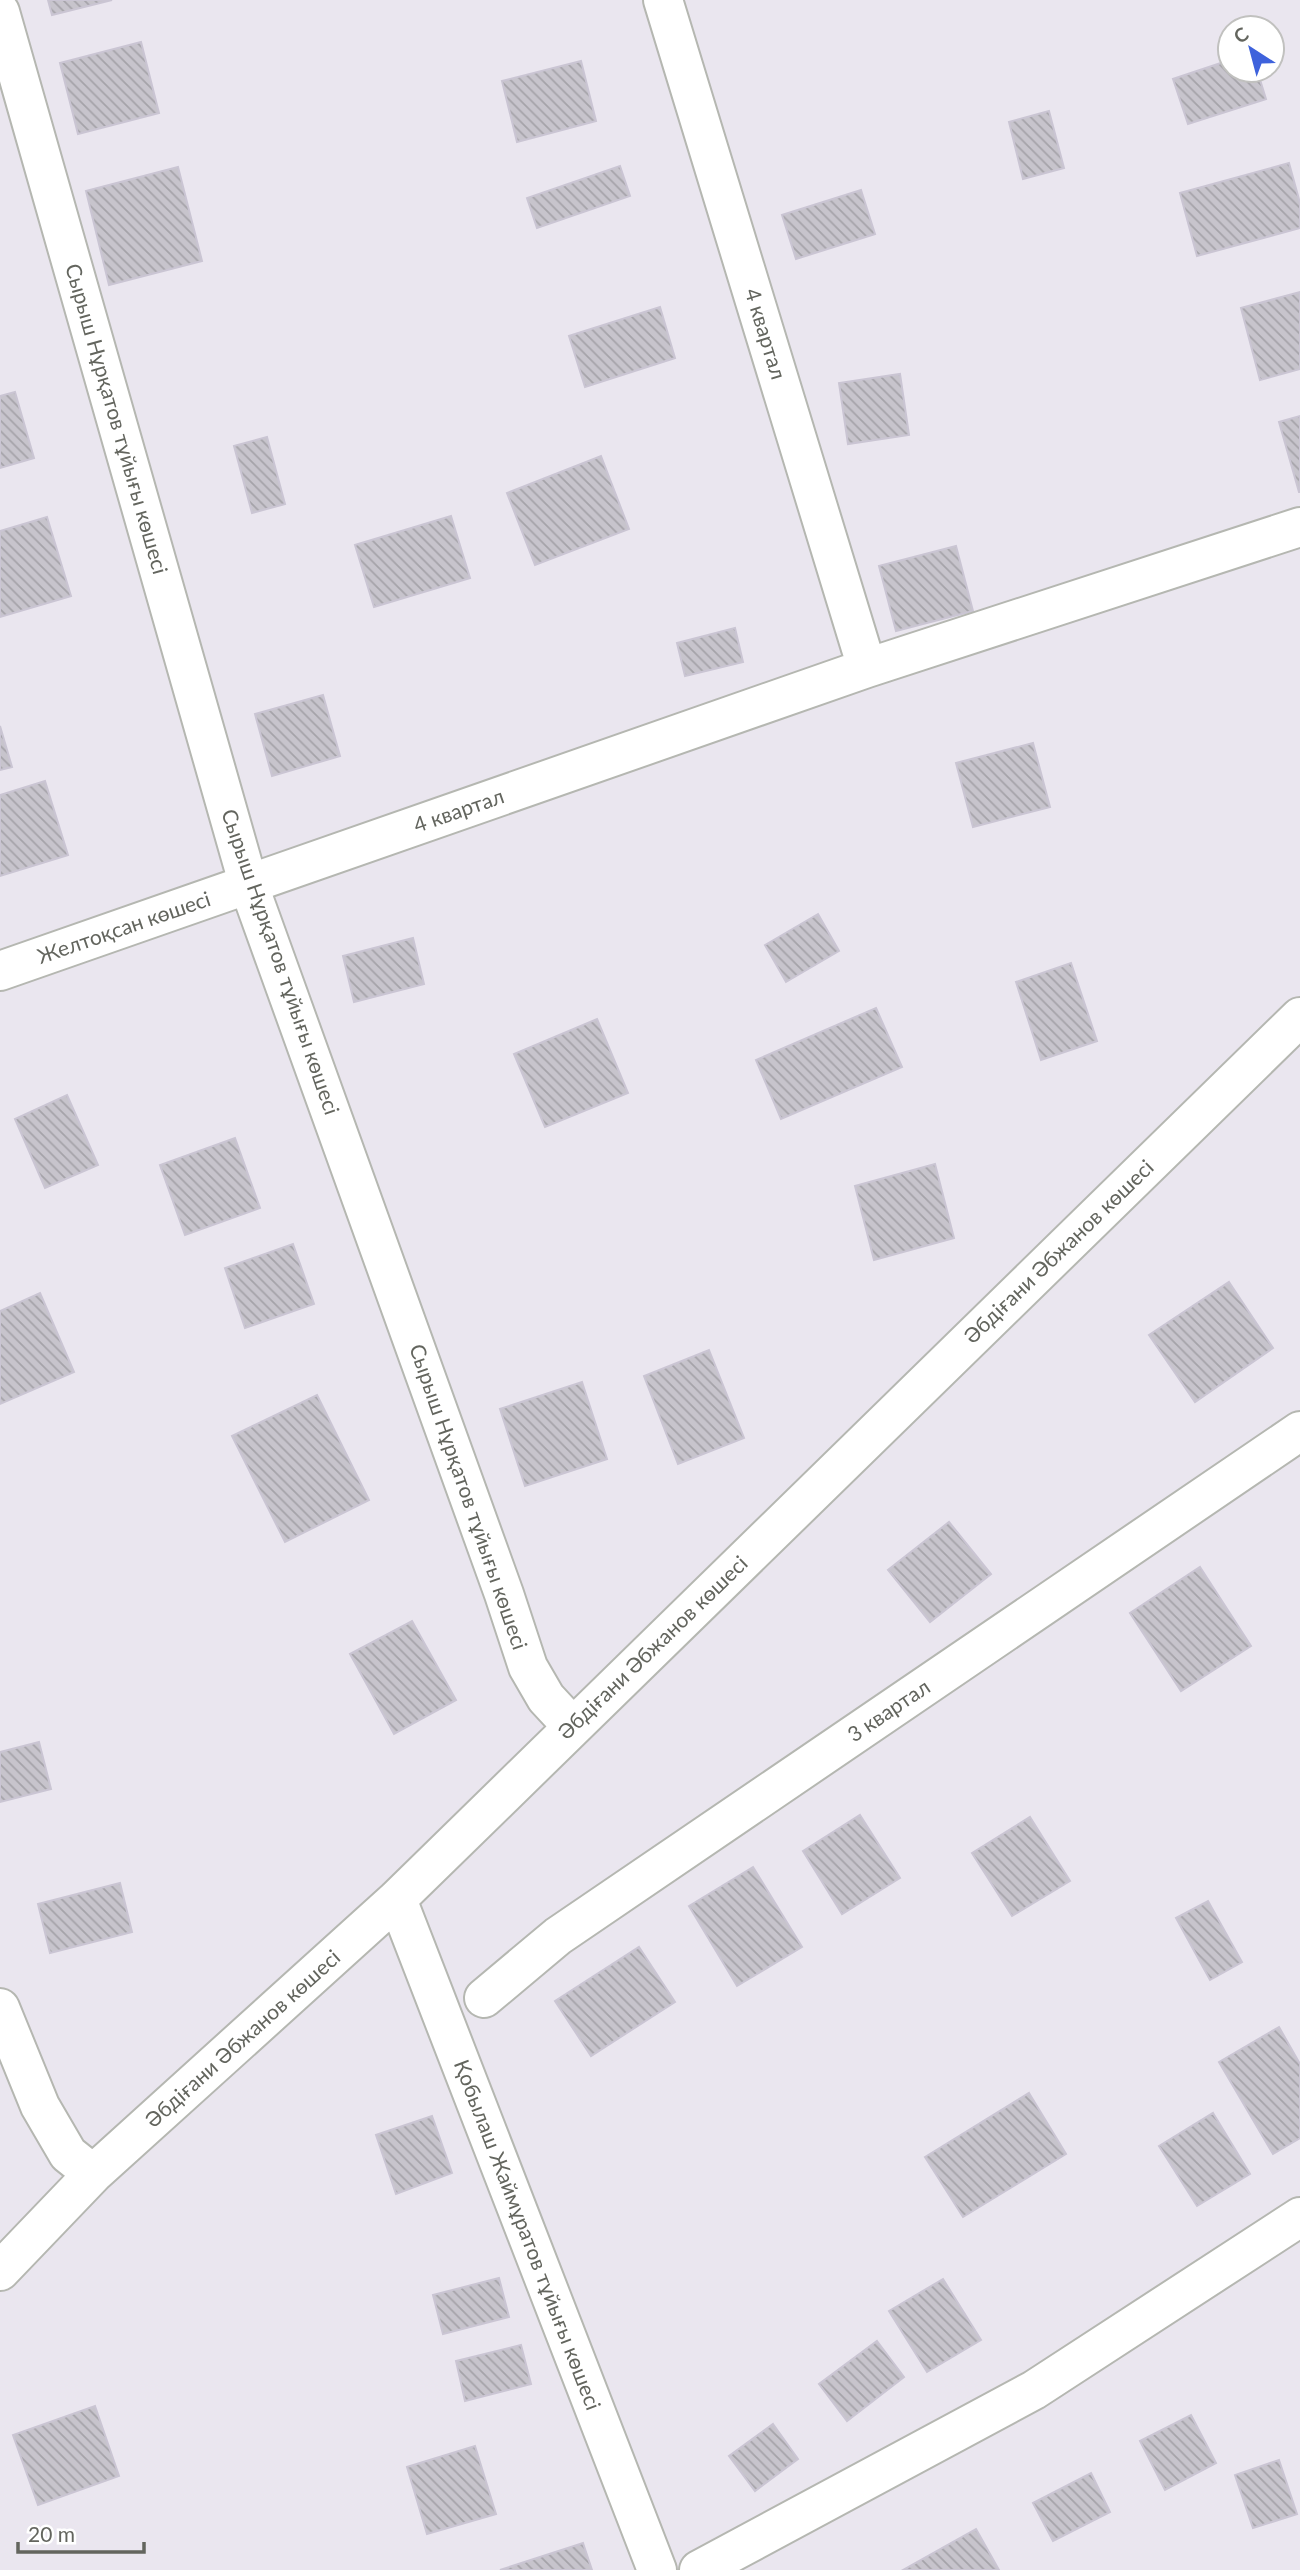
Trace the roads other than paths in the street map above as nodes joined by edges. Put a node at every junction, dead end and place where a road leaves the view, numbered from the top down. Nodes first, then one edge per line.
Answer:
1 (663, 0) edge
2 (0, 12) edge
3 (1300, 527) edge
4 (867, 667) junction
5 (249, 886) junction
6 (0, 971) edge
7 (1300, 1017) edge
8 (1300, 1431) edge
9 (572, 1727) junction
10 (404, 1917) junction
11 (484, 1998) dead end
12 (0, 2008) edge
13 (93, 2174) junction
14 (1300, 2217) edge
15 (0, 2271) edge
16 (656, 2570) edge
17 (699, 2570) edge

1 - 4 street, 4 квартал
2 - 5 street, Сырыш Нұрқатов тұйығы көшесі
3 - 4 street, 4 квартал
4 - 5 street, 4 квартал
5 - 6 street, Желтоқсан көшесі
5 - 9 street, Сырыш Нұрқатов тұйығы көшесі
7 - 9 street, Әбдіғани Әбжанов көшесі
8 - 11 street, 3 квартал
9 - 10 street, Әбдіғани Әбжанов көшесі
10 - 13 street, Әбдіғани Әбжанов көшесі
10 - 16 street, Қобылаш Жаймұратов тұйығы көшесі
12 - 13 street
13 - 15 street, Әбдіғани Әбжанов көшесі
14 - 17 street

